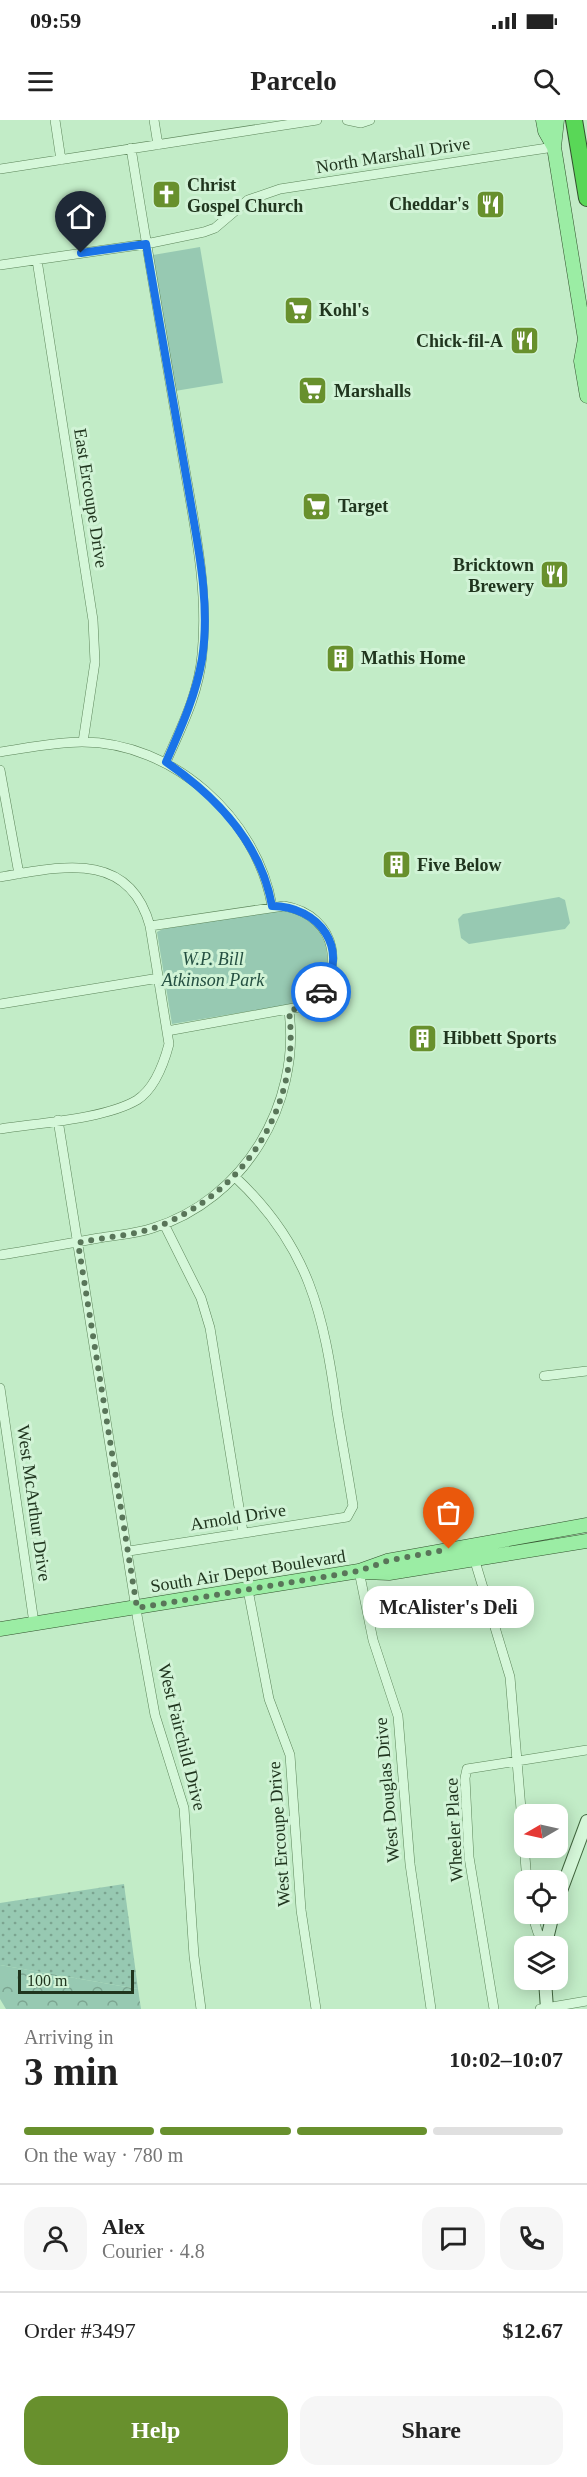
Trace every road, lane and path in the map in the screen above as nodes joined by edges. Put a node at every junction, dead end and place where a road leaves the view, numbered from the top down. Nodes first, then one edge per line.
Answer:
1 (55, 120) edge
2 (154, 120) edge
3 (254, 120) edge
4 (317, 120) edge
5 (346, 120) edge
6 (370, 120) edge
7 (543, 120) edge
8 (557, 120) edge
9 (574, 120) edge
10 (255, 130) junction
11 (158, 145) junction
12 (555, 147) junction
13 (130, 148) junction
14 (61, 160) junction
15 (0, 169) edge
16 (587, 198) edge
17 (146, 244) junction
18 (37, 260) junction
19 (0, 265) edge
20 (586, 341) edge
21 (587, 396) edge
22 (83, 742) junction
23 (0, 752) edge
24 (166, 762) junction
25 (0, 770) edge
26 (19, 874) junction
27 (0, 877) edge
28 (272, 906) junction
29 (150, 926) junction
30 (159, 978) junction
31 (0, 1004) edge
32 (289, 1011) junction
33 (167, 1031) junction
34 (58, 1120) junction
35 (0, 1129) edge
36 (235, 1177) junction
37 (164, 1224) junction
38 (78, 1243) junction
39 (0, 1255) edge
40 (587, 1371) edge
41 (544, 1376) dead end
42 (0, 1388) edge
43 (2, 1416) edge
44 (243, 1532) junction
45 (586, 1533) edge
46 (129, 1551) junction
47 (474, 1558) junction
48 (359, 1571) junction
49 (248, 1590) junction
50 (137, 1608) junction
51 (34, 1623) junction
52 (0, 1629) edge
53 (587, 1750) edge
54 (517, 1762) junction
55 (587, 1821) edge
56 (526, 1870) edge
57 (568, 1872) edge
58 (545, 1990) edge
59 (587, 2001) edge
60 (201, 2009) edge
61 (316, 2009) edge
62 (431, 2009) edge
63 (494, 2009) edge
64 (545, 2009) edge

1 - 14 street
2 - 11 street
3 - 10 street
4 - 10 street
5 - 6 street
7 - 12 main road
8 - 12 main road
9 - 16 highway
10 - 11 street
11 - 13 street
12 - 17 street, North Marshall Drive
12 - 20 main road
13 - 14 street
13 - 17 street
14 - 15 street
17 - 18 street, North Marshall Drive
17 - 24 street
18 - 19 street, North Marshall Drive
18 - 22 street, East Ercoupe Drive
20 - 21 main road
22 - 23 street
22 - 24 street
24 - 28 street
25 - 26 street
26 - 27 street
26 - 29 street
28 - 29 street
28 - 32 street
29 - 30 street
30 - 31 street
30 - 33 street
32 - 33 street
32 - 36 street
33 - 34 street
34 - 35 street
34 - 38 street, West Fairchild Drive
36 - 37 street
36 - 44 street, Arnold Drive
37 - 38 street
37 - 44 street
38 - 39 street
38 - 46 street, West Fairchild Drive
40 - 41 street
42 - 43 street, West McArthur Drive
43 - 51 street, West McArthur Drive
44 - 46 street, Arnold Drive
45 - 47 main road, South Air Depot Boulevard
45 - 48 main road, South Air Depot Boulevard
46 - 50 street, West Fairchild Drive
47 - 48 main road, South Air Depot Boulevard
47 - 54 street
48 - 49 main road, South Air Depot Boulevard
48 - 62 street, West Douglas Drive
49 - 50 main road, South Air Depot Boulevard
49 - 61 street, West Ercoupe Drive
50 - 51 main road, South Air Depot Boulevard
50 - 60 street, West Fairchild Drive
51 - 52 main road, South Air Depot Boulevard
53 - 54 street, Wheeler Place
54 - 56 street
54 - 63 street, Wheeler Place
55 - 57 street
58 - 64 street
59 - 64 street

